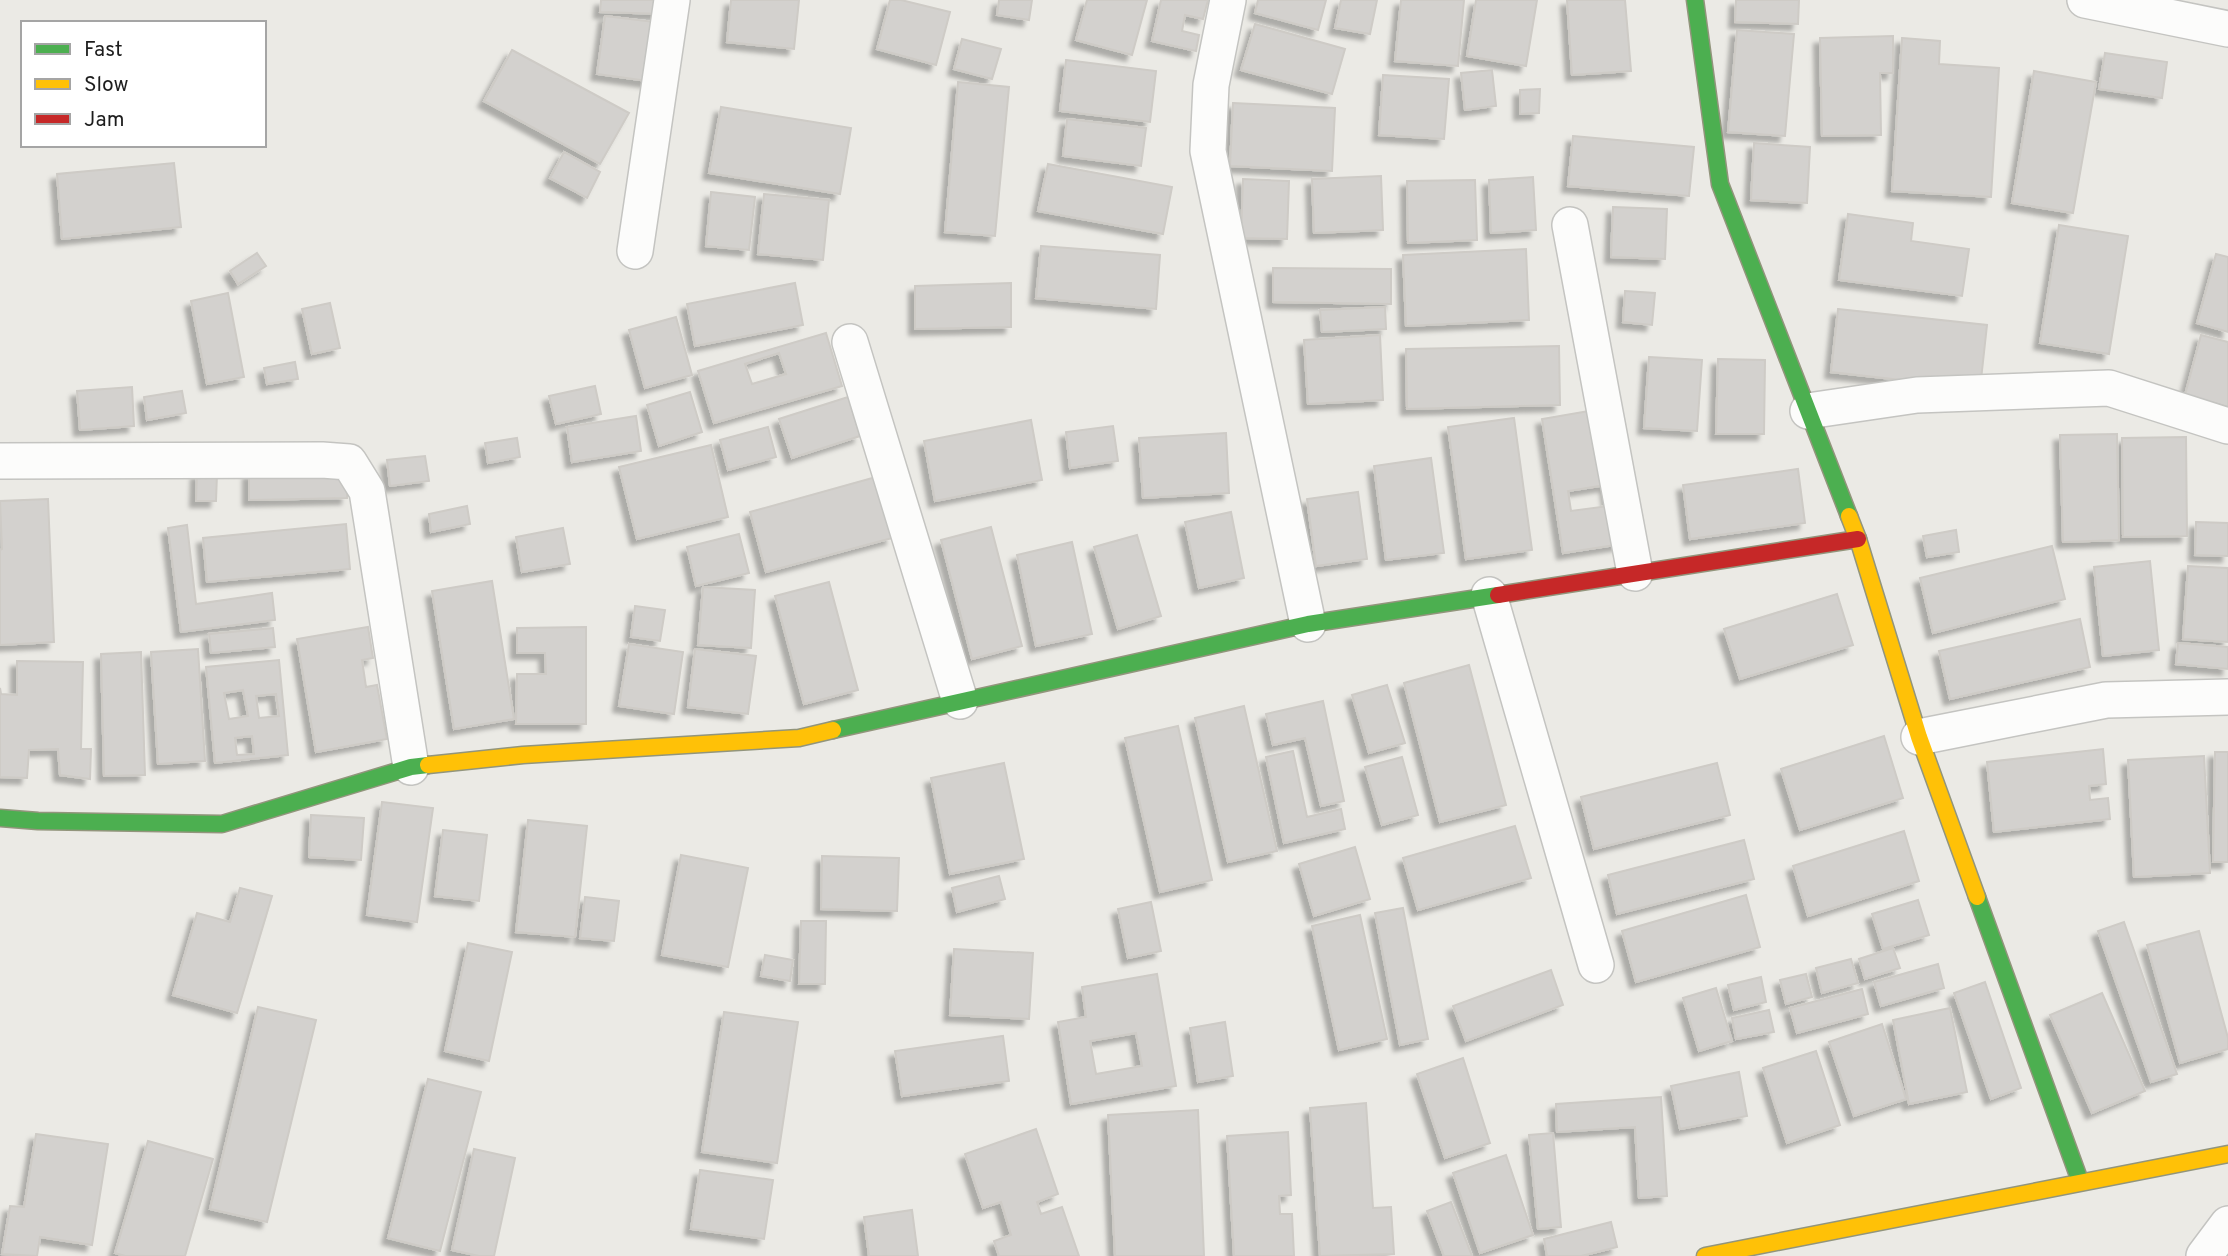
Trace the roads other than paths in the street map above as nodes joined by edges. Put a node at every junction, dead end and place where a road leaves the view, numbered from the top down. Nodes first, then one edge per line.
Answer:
1 (672, 0) edge
2 (1228, 0) edge
3 (1695, 0) edge
4 (2085, 0) edge
5 (2210, 17) edge
6 (1570, 225) dead end
7 (635, 251) dead end
8 (850, 342) dead end
9 (1808, 411) junction
10 (2228, 426) edge
11 (0, 461) edge
12 (1858, 539) junction
13 (1635, 573) junction
14 (1489, 595) junction
15 (1308, 624) junction
16 (2228, 697) edge
17 (960, 701) junction
18 (1919, 737) junction
19 (411, 767) junction
20 (0, 818) edge
21 (1597, 965) dead end
22 (2228, 1154) edge
23 (2080, 1181) junction
24 (2228, 1224) edge
25 (1705, 1256) edge
26 (2204, 1256) edge

1 - 7 street
2 - 15 street
3 - 9 street
4 - 5 street
6 - 13 street
8 - 17 street
9 - 10 street
9 - 12 street
11 - 19 street
12 - 13 street
12 - 18 street
13 - 14 street
14 - 15 street
14 - 21 street
15 - 17 street
16 - 18 street
17 - 19 street
18 - 23 street
19 - 20 street
22 - 23 street
23 - 25 street
24 - 26 street

